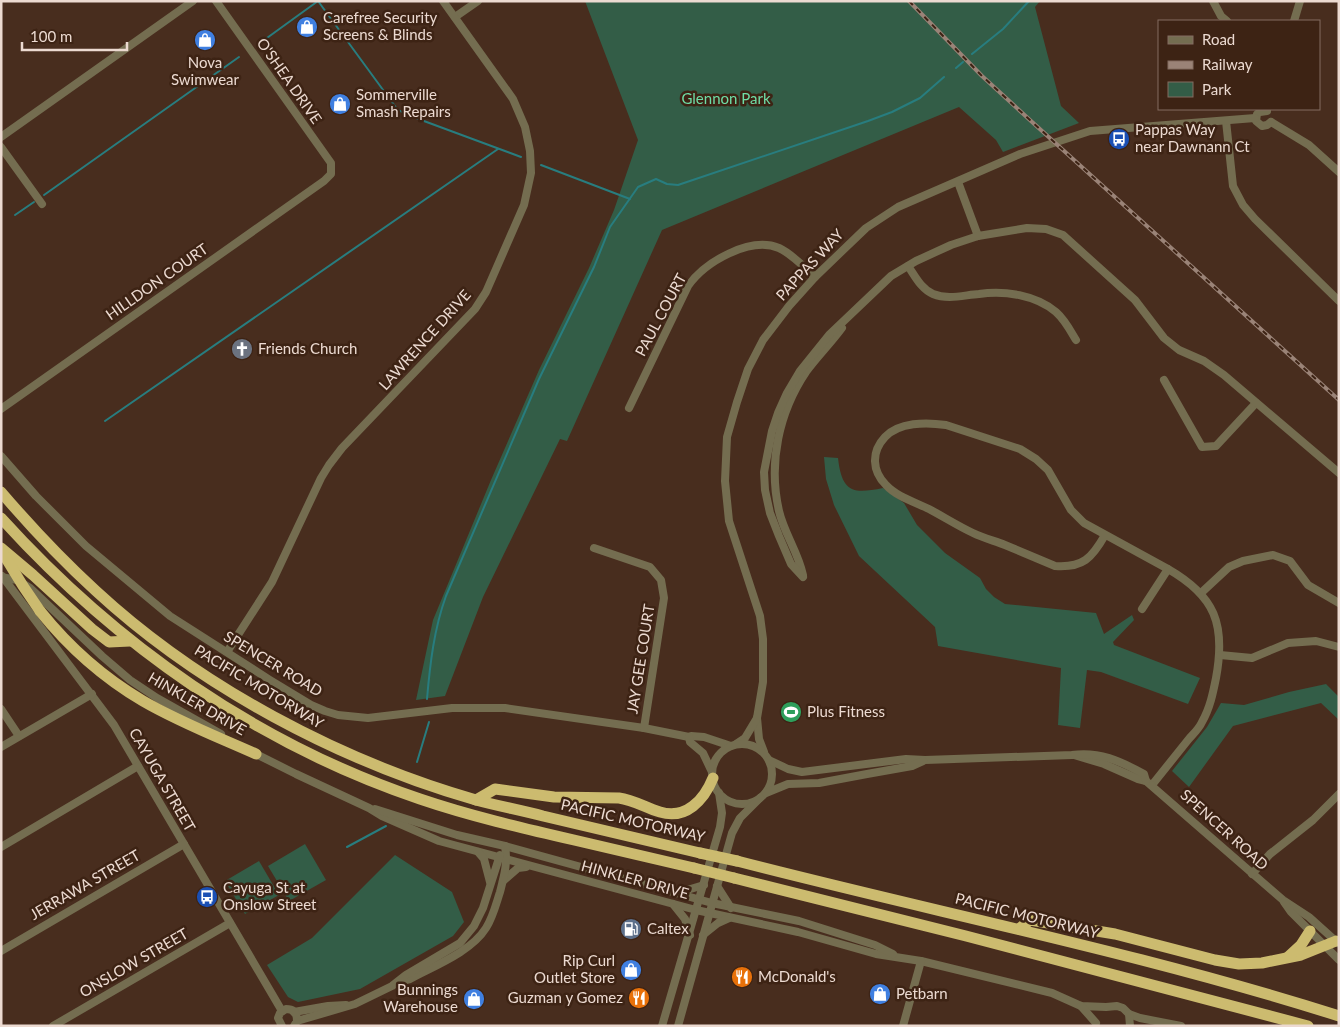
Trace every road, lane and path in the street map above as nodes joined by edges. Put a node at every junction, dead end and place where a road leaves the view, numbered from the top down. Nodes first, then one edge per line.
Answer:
1 (193, 1) edge
2 (216, 1) edge
3 (443, 1) edge
4 (478, 1) edge
5 (1214, 1) edge
6 (1300, 1) edge
7 (455, 17) junction
8 (1226, 20) edge
9 (1294, 20) edge
10 (1267, 110) edge
11 (1255, 118) junction
12 (1226, 121) junction
13 (1271, 122) junction
14 (1, 137) edge
15 (1, 146) edge
16 (1339, 172) edge
17 (329, 177) joint
18 (958, 182) junction
19 (42, 204) dead end
20 (978, 236) junction
21 (908, 266) junction
22 (815, 277) junction
23 (1339, 301) edge
24 (851, 315) junction
25 (1076, 340) dead end
26 (1164, 380) dead end
27 (1256, 402) junction
28 (629, 408) dead end
29 (1, 410) edge
30 (1, 456) edge
31 (1339, 473) edge
32 (1, 492) edge
33 (1, 518) edge
34 (1105, 535) junction
35 (594, 548) dead end
36 (1, 549) edge
37 (1, 566) edge
38 (1168, 569) junction
39 (2, 576) edge
40 (33, 590) junction
41 (1201, 593) junction
42 (1339, 603) edge
43 (1142, 609) dead end
44 (130, 642) junction
45 (1339, 647) edge
46 (227, 652) junction
47 (1220, 655) junction
48 (92, 694) junction
49 (1, 708) edge
50 (757, 718) junction
51 (644, 728) junction
52 (19, 736) junction
53 (688, 737) junction
54 (734, 745) junction
55 (1, 747) edge
56 (764, 752) junction
57 (256, 754) junction
58 (769, 760) junction
59 (925, 760) junction
60 (866, 764) junction
61 (138, 766) junction
62 (868, 774) junction
63 (712, 775) junction
64 (1149, 783) junction
65 (719, 793) junction
66 (1339, 794) edge
67 (762, 796) junction
68 (476, 800) junction
69 (370, 808) junction
70 (184, 844) junction
71 (505, 846) junction
72 (1, 847) edge
73 (478, 852) junction
74 (498, 858) junction
75 (508, 860) junction
76 (531, 866) junction
77 (1252, 874) junction
78 (611, 876) junction
79 (503, 881) junction
80 (490, 884) junction
81 (704, 885) junction
82 (717, 886) junction
83 (621, 890) junction
84 (676, 894) junction
85 (699, 900) junction
86 (1283, 900) junction
87 (673, 904) junction
88 (712, 904) junction
89 (732, 908) junction
90 (696, 910) junction
91 (709, 913) junction
92 (729, 918) junction
93 (230, 923) junction
94 (1020, 929) junction
95 (1310, 931) junction
96 (690, 935) junction
97 (703, 935) junction
98 (1333, 943) edge
99 (1, 951) edge
100 (900, 957) junction
101 (1288, 957) junction
102 (1339, 960) edge
103 (921, 961) junction
104 (400, 982) junction
105 (355, 1004) junction
106 (1081, 1006) junction
107 (1106, 1007) junction
108 (282, 1011) junction
109 (294, 1012) junction
110 (1128, 1014) junction
111 (1339, 1016) edge
112 (1153, 1021) junction
113 (296, 1023) edge
114 (1096, 1024) edge
115 (280, 1025) edge
116 (53, 1026) edge
117 (662, 1026) edge
118 (678, 1026) edge
119 (903, 1026) edge
120 (1130, 1026) edge
121 (1141, 1026) edge
122 (1181, 1026) edge
123 (1308, 1026) edge

1 - 14 street
2 - 17 street, O'SHEA DRIVE
3 - 7 street, LAWRENCE DRIVE
4 - 7 street
5 - 8 street
6 - 9 street
7 - 46 street, LAWRENCE DRIVE
10 - 11 street
10 - 13 street
11 - 12 street, PAPPAS WAY
11 - 13 street
12 - 18 street, PAPPAS WAY
12 - 23 street
13 - 16 street
15 - 19 street
17 - 29 street, HILLDON COURT
18 - 20 street
18 - 22 street, PAPPAS WAY
20 - 21 street
20 - 27 street
21 - 24 street
21 - 25 street
22 - 28 street, PAUL COURT
22 - 50 street, PAPPAS WAY
24 - 24 street
26 - 27 street
27 - 31 street
30 - 46 street, SPENCER ROAD
32 - 68 highway, PACIFIC MOTORWAY
33 - 44 highway, PACIFIC MOTORWAY
34 - 34 street
34 - 38 street
35 - 51 street, JAY GEE COURT
36 - 44 highway
36 - 57 highway, bridge
37 - 40 street, HINKLER DRIVE
38 - 41 street
38 - 43 street
39 - 40 street, HINKLER DRIVE
39 - 48 street, CAYUGA STREET
40 - 57 street, HINKLER DRIVE
41 - 42 street
41 - 47 street
44 - 123 highway, PACIFIC MOTORWAY, bridge
45 - 47 street
46 - 51 street, SPENCER ROAD
47 - 64 street
48 - 52 street
48 - 61 street, CAYUGA STREET
49 - 52 street
50 - 54 street, PAPPAS WAY
50 - 56 street, PAPPAS WAY
51 - 53 street, SPENCER ROAD
52 - 55 street
53 - 54 street, SPENCER ROAD
53 - 63 street
54 - 56 street
54 - 63 street
56 - 58 street
57 - 69 street, HINKLER DRIVE
58 - 60 street, SPENCER ROAD
58 - 67 street
59 - 60 street, SPENCER ROAD
59 - 62 street, SPENCER ROAD
59 - 64 street, SPENCER ROAD
60 - 62 street
61 - 70 street, CAYUGA STREET
61 - 72 street
62 - 67 street, SPENCER ROAD
63 - 65 street
63 - 68 highway
64 - 77 street, SPENCER ROAD
65 - 67 street
65 - 81 street
66 - 77 street
67 - 82 street
68 - 94 highway, PACIFIC MOTORWAY, bridge
69 - 71 street, HINKLER DRIVE
69 - 73 street, HINKLER DRIVE
70 - 93 street, CAYUGA STREET
70 - 99 street, JERRAWA STREET
71 - 74 street
71 - 75 street
71 - 78 street, HINKLER DRIVE
73 - 74 street, HINKLER DRIVE
73 - 80 street
74 - 75 street, HINKLER DRIVE
74 - 80 street
75 - 76 street, HINKLER DRIVE
75 - 79 street
76 - 79 street
76 - 83 street, HINKLER DRIVE
77 - 86 street, SPENCER ROAD
78 - 83 street
78 - 84 street, HINKLER DRIVE
79 - 104 street
80 - 104 street
81 - 84 street
81 - 85 street
82 - 88 street
82 - 89 street
83 - 87 street, HINKLER DRIVE
84 - 85 street, HINKLER DRIVE
85 - 88 street, HINKLER DRIVE
85 - 90 street
86 - 95 street, SPENCER ROAD
86 - 98 street, SPENCER ROAD
87 - 90 street, HINKLER DRIVE
87 - 96 street
88 - 89 street, HINKLER DRIVE
88 - 91 street
89 - 100 street, HINKLER DRIVE
90 - 91 street, HINKLER DRIVE
90 - 96 street
91 - 92 street, HINKLER DRIVE
91 - 97 street
92 - 97 street
92 - 100 street, HINKLER DRIVE
93 - 108 street, CAYUGA STREET
93 - 116 street, ONSLOW STREET
94 - 101 highway
94 - 111 highway, PACIFIC MOTORWAY
95 - 98 street, SPENCER ROAD
95 - 101 highway
96 - 117 street
97 - 118 street
98 - 101 highway
98 - 102 street, SPENCER ROAD
100 - 103 street, HINKLER DRIVE
103 - 106 street, HINKLER DRIVE
103 - 119 street
104 - 105 street
105 - 109 street
105 - 113 street
106 - 107 street, HINKLER DRIVE
106 - 114 street, HINKLER DRIVE
107 - 110 street, HINKLER DRIVE
107 - 114 street, HINKLER DRIVE
108 - 109 street
108 - 115 street
109 - 113 street
110 - 112 street, HINKLER DRIVE
110 - 120 street
112 - 121 street
112 - 122 street, HINKLER DRIVE

